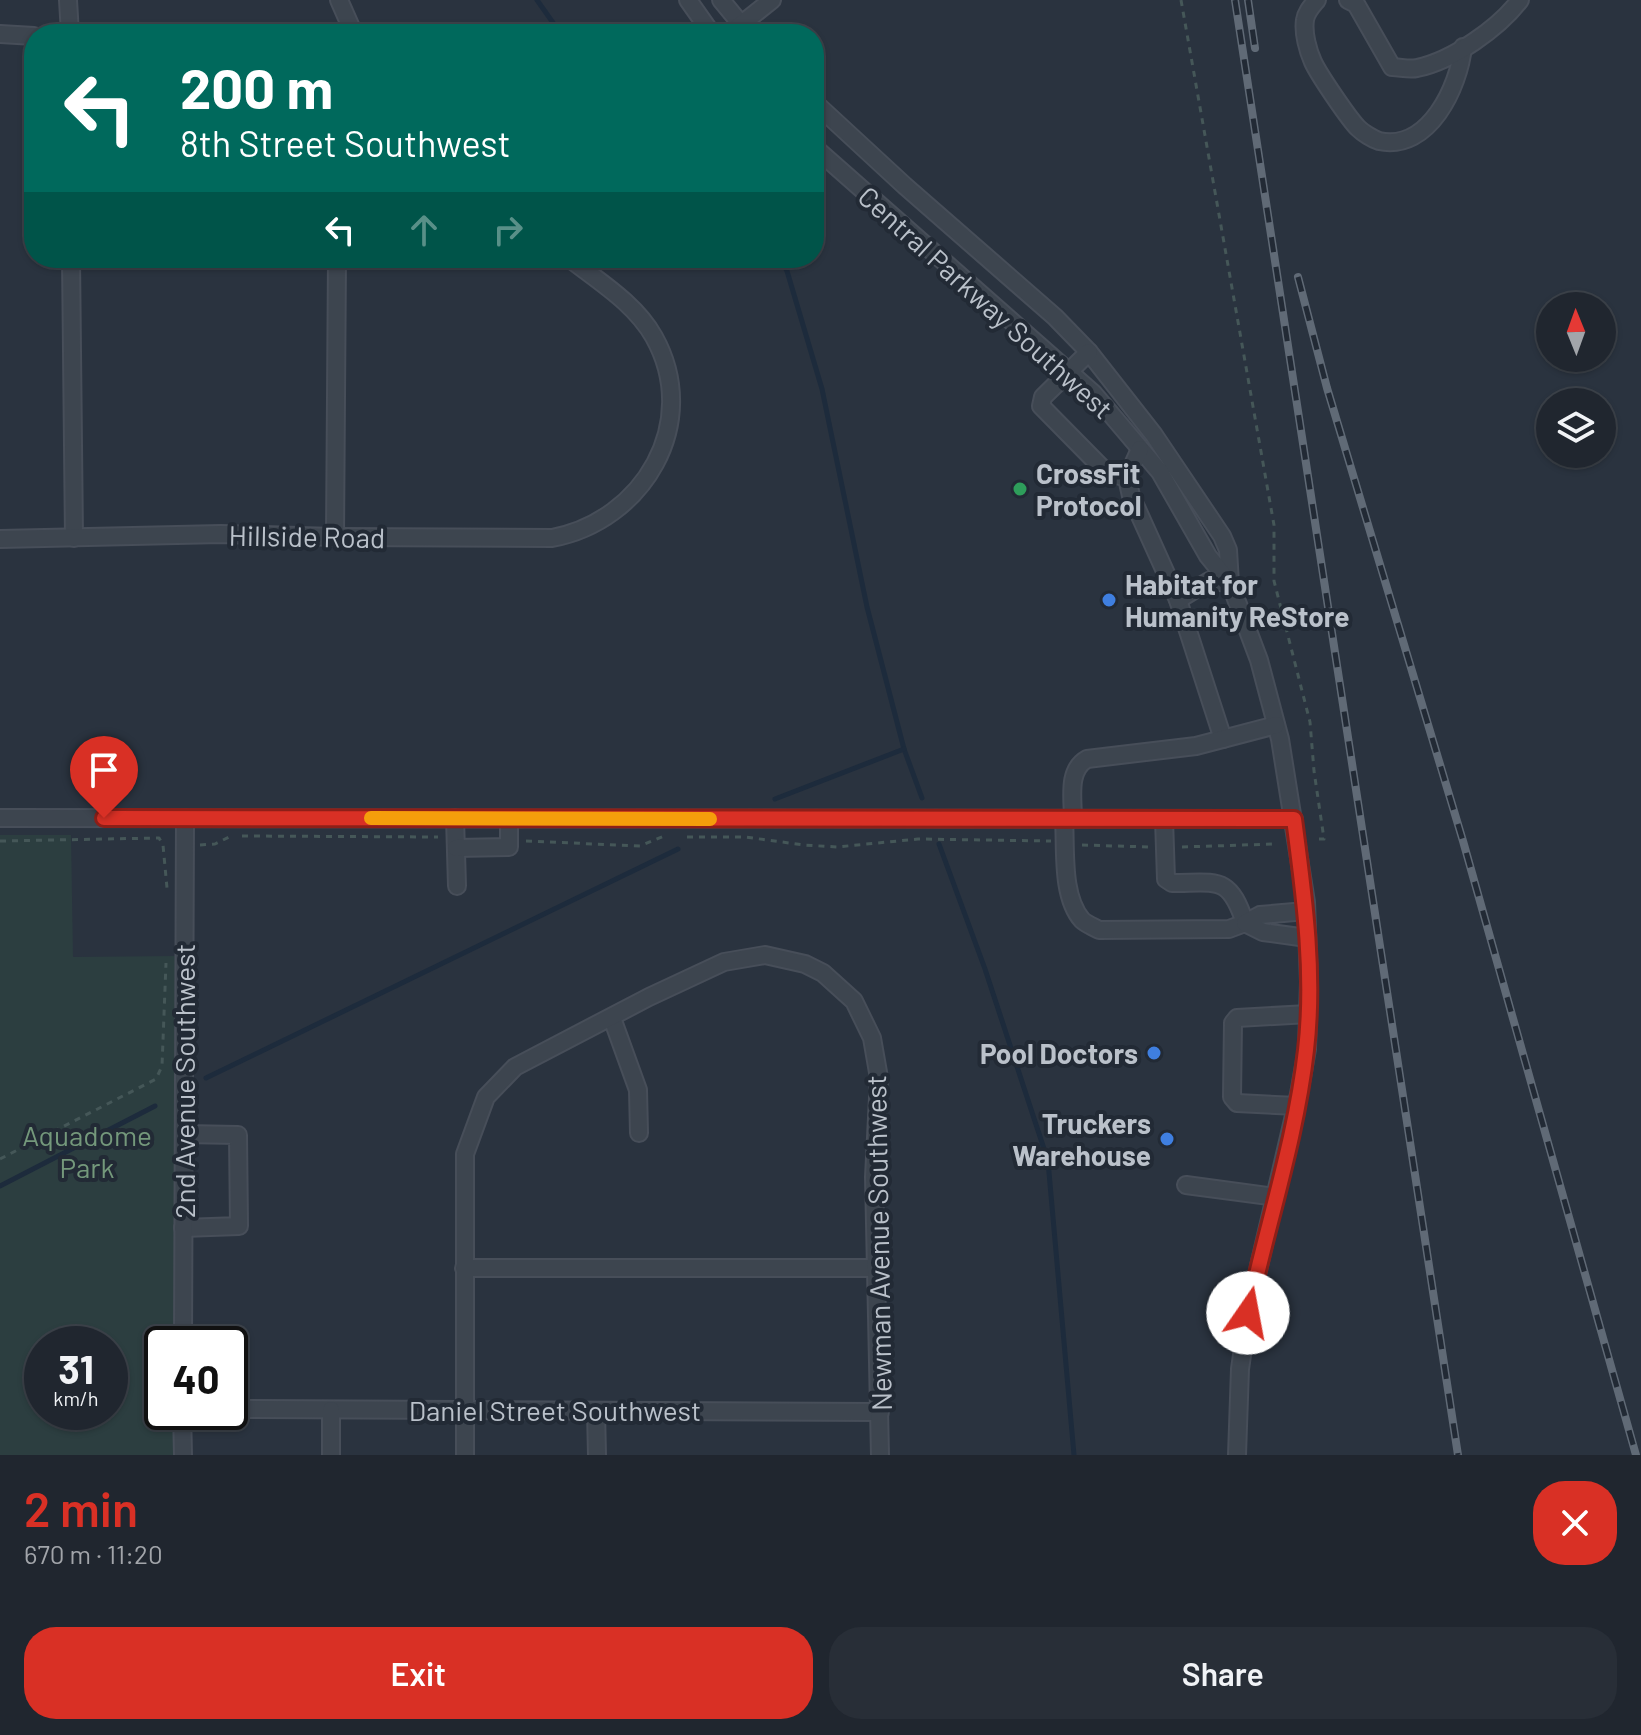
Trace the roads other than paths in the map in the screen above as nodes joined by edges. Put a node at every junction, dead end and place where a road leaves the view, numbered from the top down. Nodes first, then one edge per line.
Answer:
1 (68, 0) edge
2 (339, 0) edge
3 (688, 0) edge
4 (721, 0) edge
5 (772, 0) edge
6 (1317, 0) edge
7 (1348, 0) edge
8 (1520, 0) edge
9 (69, 24) edge
10 (350, 24) edge
11 (705, 24) edge
12 (736, 24) edge
13 (747, 24) edge
14 (0, 34) edge
15 (24, 35) edge
16 (1463, 47) junction
17 (824, 111) edge
18 (824, 156) edge
19 (71, 268) edge
20 (337, 268) edge
21 (582, 268) edge
22 (1089, 352) junction
23 (1069, 371) junction
24 (1140, 449) junction
25 (1127, 478) junction
26 (335, 537) junction
27 (74, 538) junction
28 (0, 539) edge
29 (1230, 583) junction
30 (1178, 600) junction
31 (1276, 725) junction
32 (1223, 739) junction
33 (0, 818) edge
34 (185, 818) junction
35 (455, 818) junction
36 (509, 819) junction
37 (1068, 819) junction
38 (1164, 819) junction
39 (1294, 819) junction
40 (456, 843) junction
41 (457, 886) dead end
42 (1306, 911) junction
43 (1245, 923) junction
44 (1307, 938) junction
45 (1308, 1014) junction
46 (612, 1018) junction
47 (1297, 1106) junction
48 (639, 1133) dead end
49 (184, 1134) junction
50 (1186, 1185) dead end
51 (1276, 1197) junction
52 (183, 1228) junction
53 (464, 1268) junction
54 (876, 1268) junction
55 (183, 1326) edge
56 (248, 1409) edge
57 (331, 1410) junction
58 (465, 1411) junction
59 (596, 1411) junction
60 (880, 1412) junction
61 (182, 1430) edge
62 (183, 1455) edge
63 (331, 1455) edge
64 (465, 1455) edge
65 (597, 1455) edge
66 (880, 1455) edge
67 (1237, 1455) edge

1 - 9 street
2 - 10 street
3 - 11 street
4 - 12 street
5 - 13 street
6 - 16 street
7 - 16 street
8 - 16 street
14 - 15 street
17 - 22 street, Central Parkway Southwest
18 - 23 street, Central Parkway Southwest
19 - 27 street
20 - 26 street
21 - 26 street, Hillside Road
22 - 23 street
22 - 29 street, Central Parkway Southwest
23 - 24 street, Central Parkway Southwest
23 - 25 street
24 - 25 street
24 - 29 street, Central Parkway Southwest
25 - 30 street
26 - 27 street, Hillside Road
27 - 28 street, Hillside Road
29 - 30 street
29 - 31 street, Central Parkway Southwest
30 - 32 street
31 - 32 street
31 - 39 street, Central Parkway Southwest
32 - 37 street
33 - 34 street
34 - 35 street
34 - 49 street, 2nd Avenue Southwest
35 - 36 street
35 - 40 street
36 - 37 street
36 - 40 street
37 - 38 street
37 - 43 street
38 - 39 street
38 - 43 street
39 - 42 street, Central Parkway Southwest
40 - 41 street
42 - 43 street
42 - 44 street, Central Parkway Southwest
43 - 44 street
44 - 45 street, Central Parkway Southwest
45 - 47 street, Central Parkway Southwest
45 - 47 street
46 - 48 street
46 - 53 street
46 - 54 street, Newman Avenue Southwest
47 - 51 street, Central Parkway Southwest
49 - 52 street, 2nd Avenue Southwest
49 - 52 street
50 - 51 street
51 - 67 street, Central Parkway Southwest
52 - 55 street, 2nd Avenue Southwest
53 - 54 street
53 - 58 street
54 - 60 street, Newman Avenue Southwest
56 - 57 street, Daniel Street Southwest
57 - 58 street, Daniel Street Southwest
57 - 63 street
58 - 59 street, Daniel Street Southwest
58 - 64 street
59 - 60 street, Daniel Street Southwest
59 - 65 street
60 - 66 street, Newman Avenue Southwest
61 - 62 street

